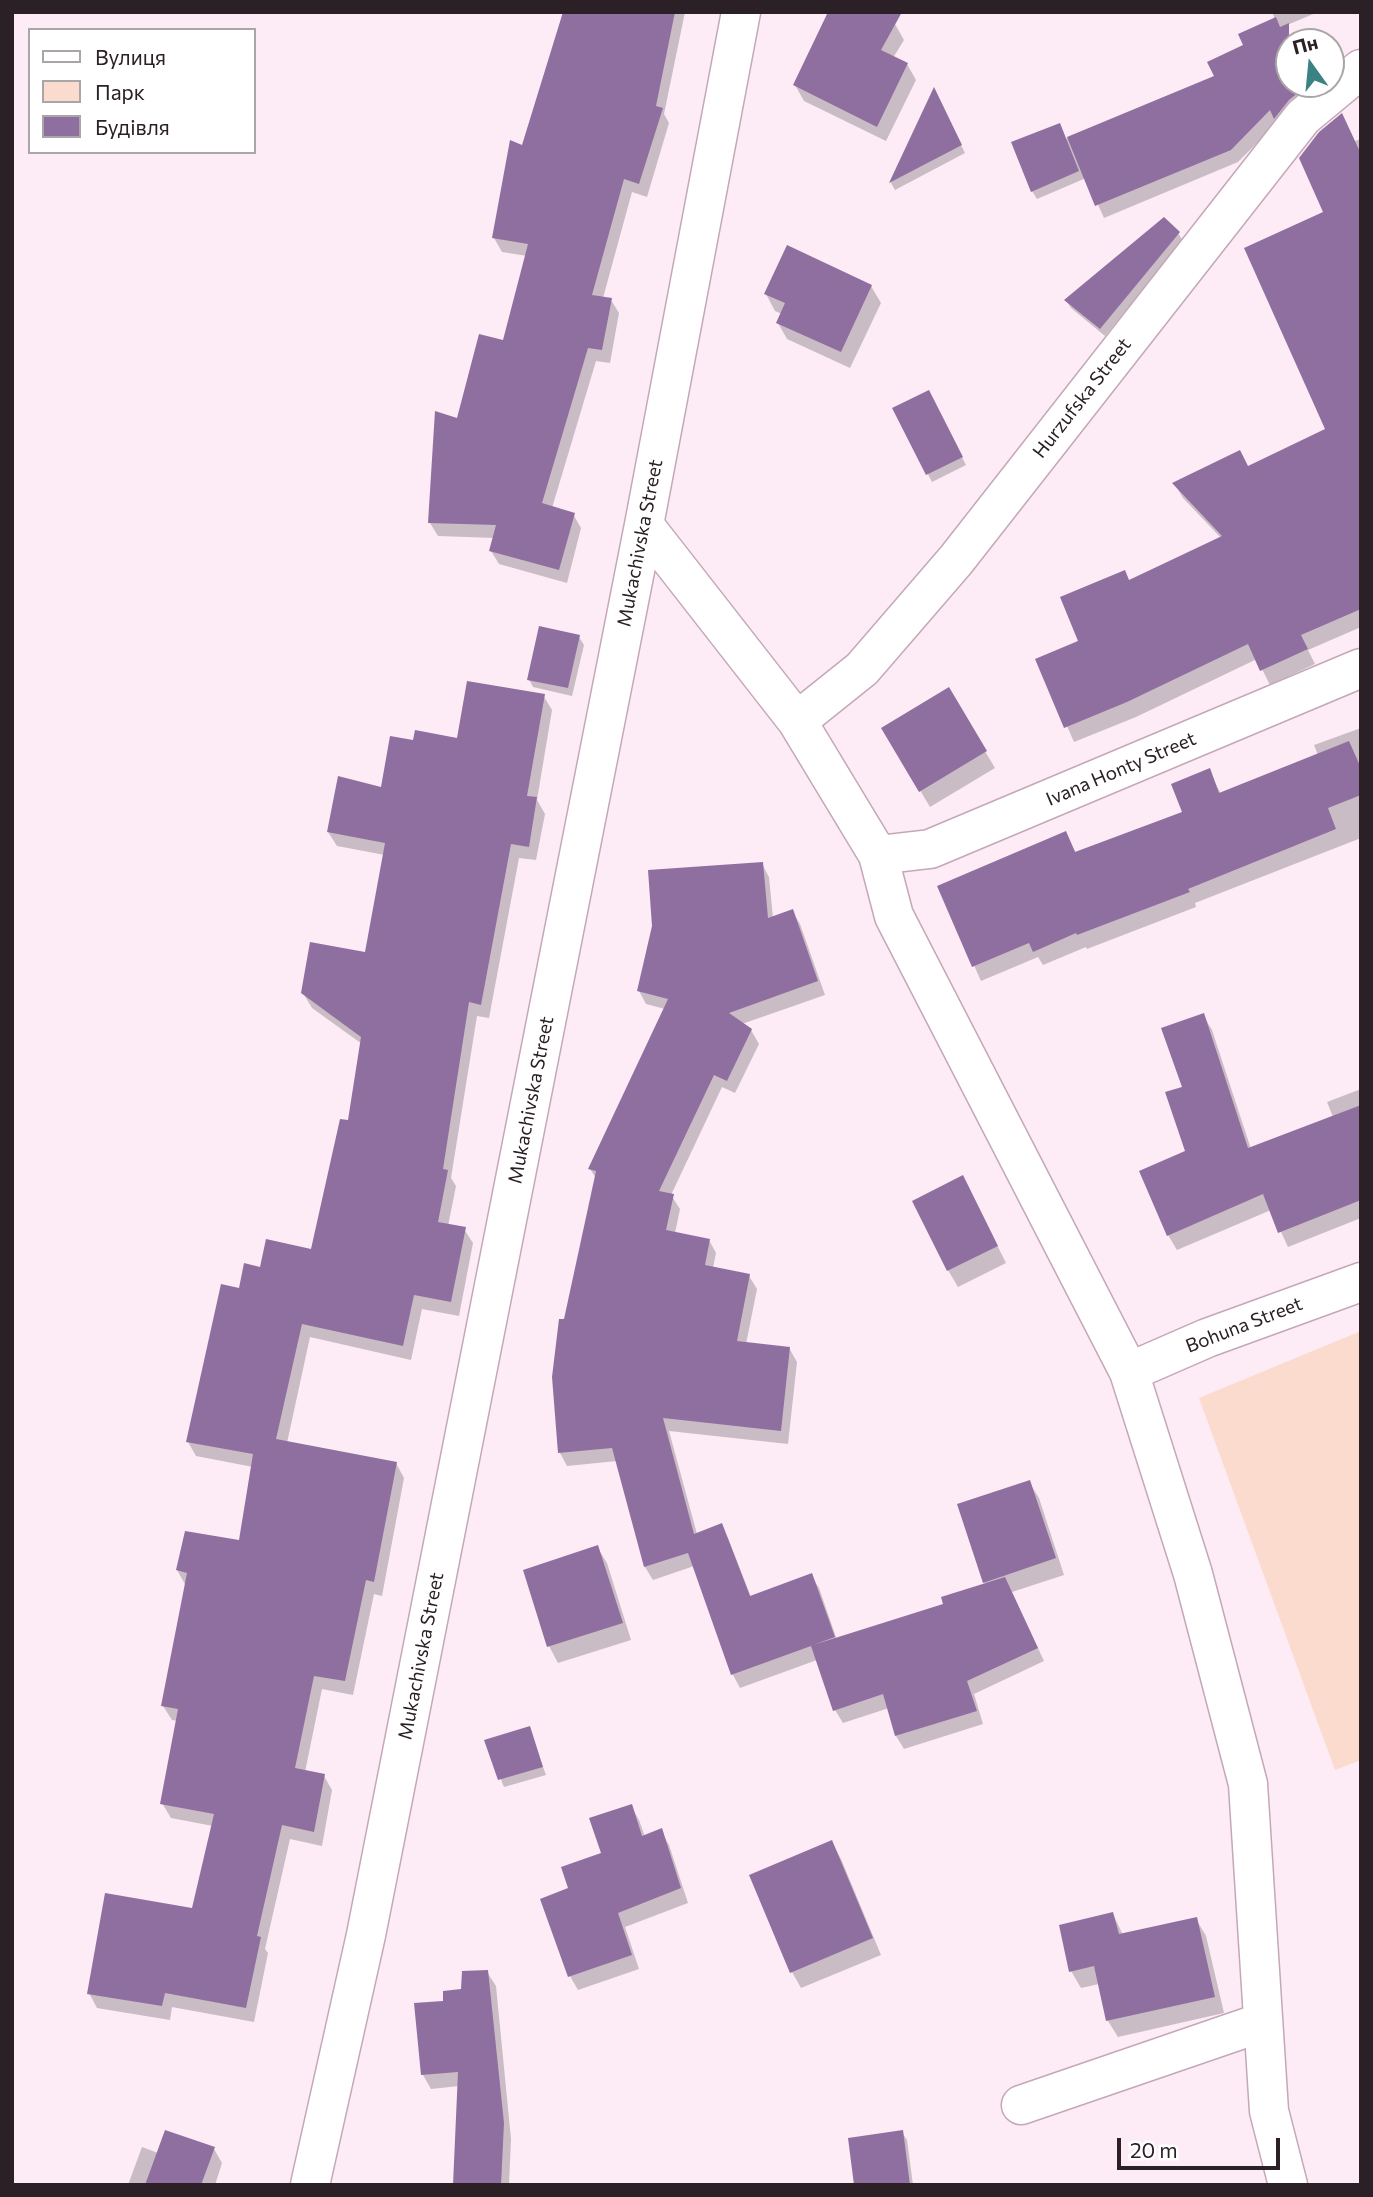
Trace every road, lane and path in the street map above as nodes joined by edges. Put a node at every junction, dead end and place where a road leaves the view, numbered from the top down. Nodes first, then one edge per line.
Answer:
1 (741, 12) edge
2 (1361, 69) edge
3 (643, 524) junction
4 (1361, 668) edge
5 (797, 721) junction
6 (878, 855) junction
7 (1361, 1282) edge
8 (1129, 1372) junction
9 (1263, 2022) junction
10 (1021, 2105) dead end
11 (310, 2185) edge
12 (1288, 2185) edge

1 - 3 street, Mukachivska Street
2 - 5 street, Hurzufska Street
3 - 5 street
3 - 11 street, Mukachivska Street
4 - 6 street, Ivana Honty Street
5 - 6 street
6 - 8 street
7 - 8 street, Bohuna Street
8 - 9 street
9 - 10 street
9 - 12 street

